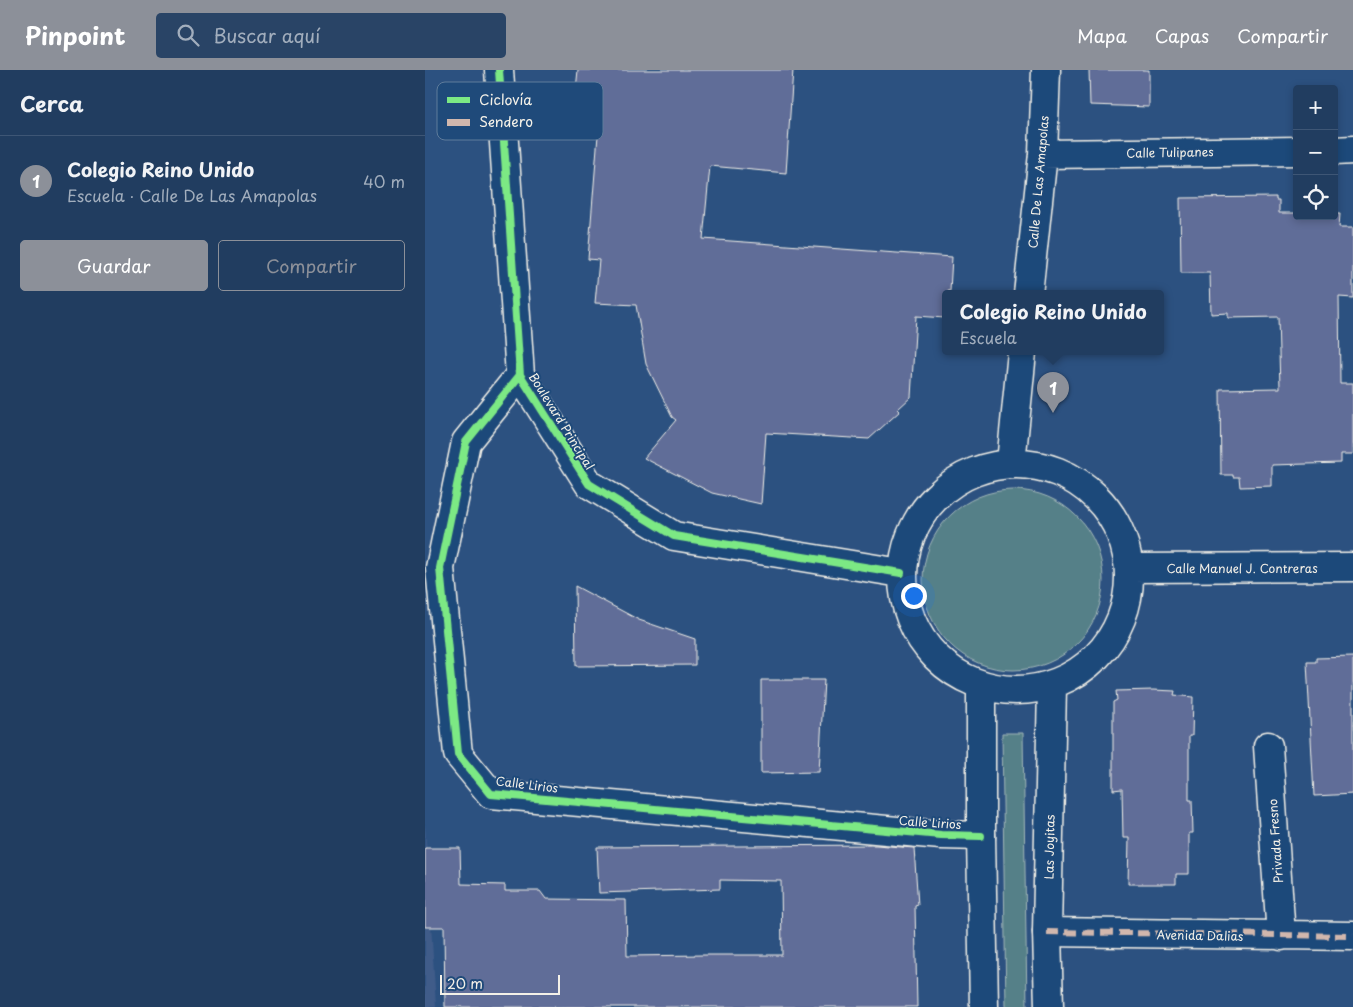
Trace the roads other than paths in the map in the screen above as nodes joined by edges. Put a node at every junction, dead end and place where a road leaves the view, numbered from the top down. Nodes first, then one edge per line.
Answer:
1 (1046, 70) edge
2 (504, 140) edge
3 (1353, 150) edge
4 (1293, 151) edge
5 (1338, 151) edge
6 (1043, 154) junction
7 (1028, 290) edge
8 (1022, 355) edge
9 (519, 375) junction
10 (1011, 463) junction
11 (1353, 567) edge
12 (1130, 568) junction
13 (901, 573) junction
14 (981, 686) junction
15 (1052, 686) junction
16 (1268, 746) dead end
17 (981, 836) junction
18 (1047, 932) junction
19 (1281, 936) junction
20 (1353, 936) edge
21 (984, 1007) edge
22 (1049, 1007) edge

1 - 6 street, Calle De Las Amapolas
2 - 9 street, Boulevard Principal
3 - 5 street
4 - 6 street, Calle Tulipanes
6 - 7 street, Calle De Las Amapolas
8 - 10 street
9 - 13 street, Boulevard Principal
9 - 17 street, Calle Lirios
10 - 12 street
10 - 13 street
11 - 12 street, Calle Manuel J. Contreras
12 - 15 street
13 - 14 street
14 - 15 street
14 - 17 street
15 - 18 street, Las Joyitas
16 - 19 street, Privada Fresno
17 - 21 street
18 - 19 street, Avenida Dalias
18 - 22 street, Las Joyitas
19 - 20 street, Avenida Dalias

